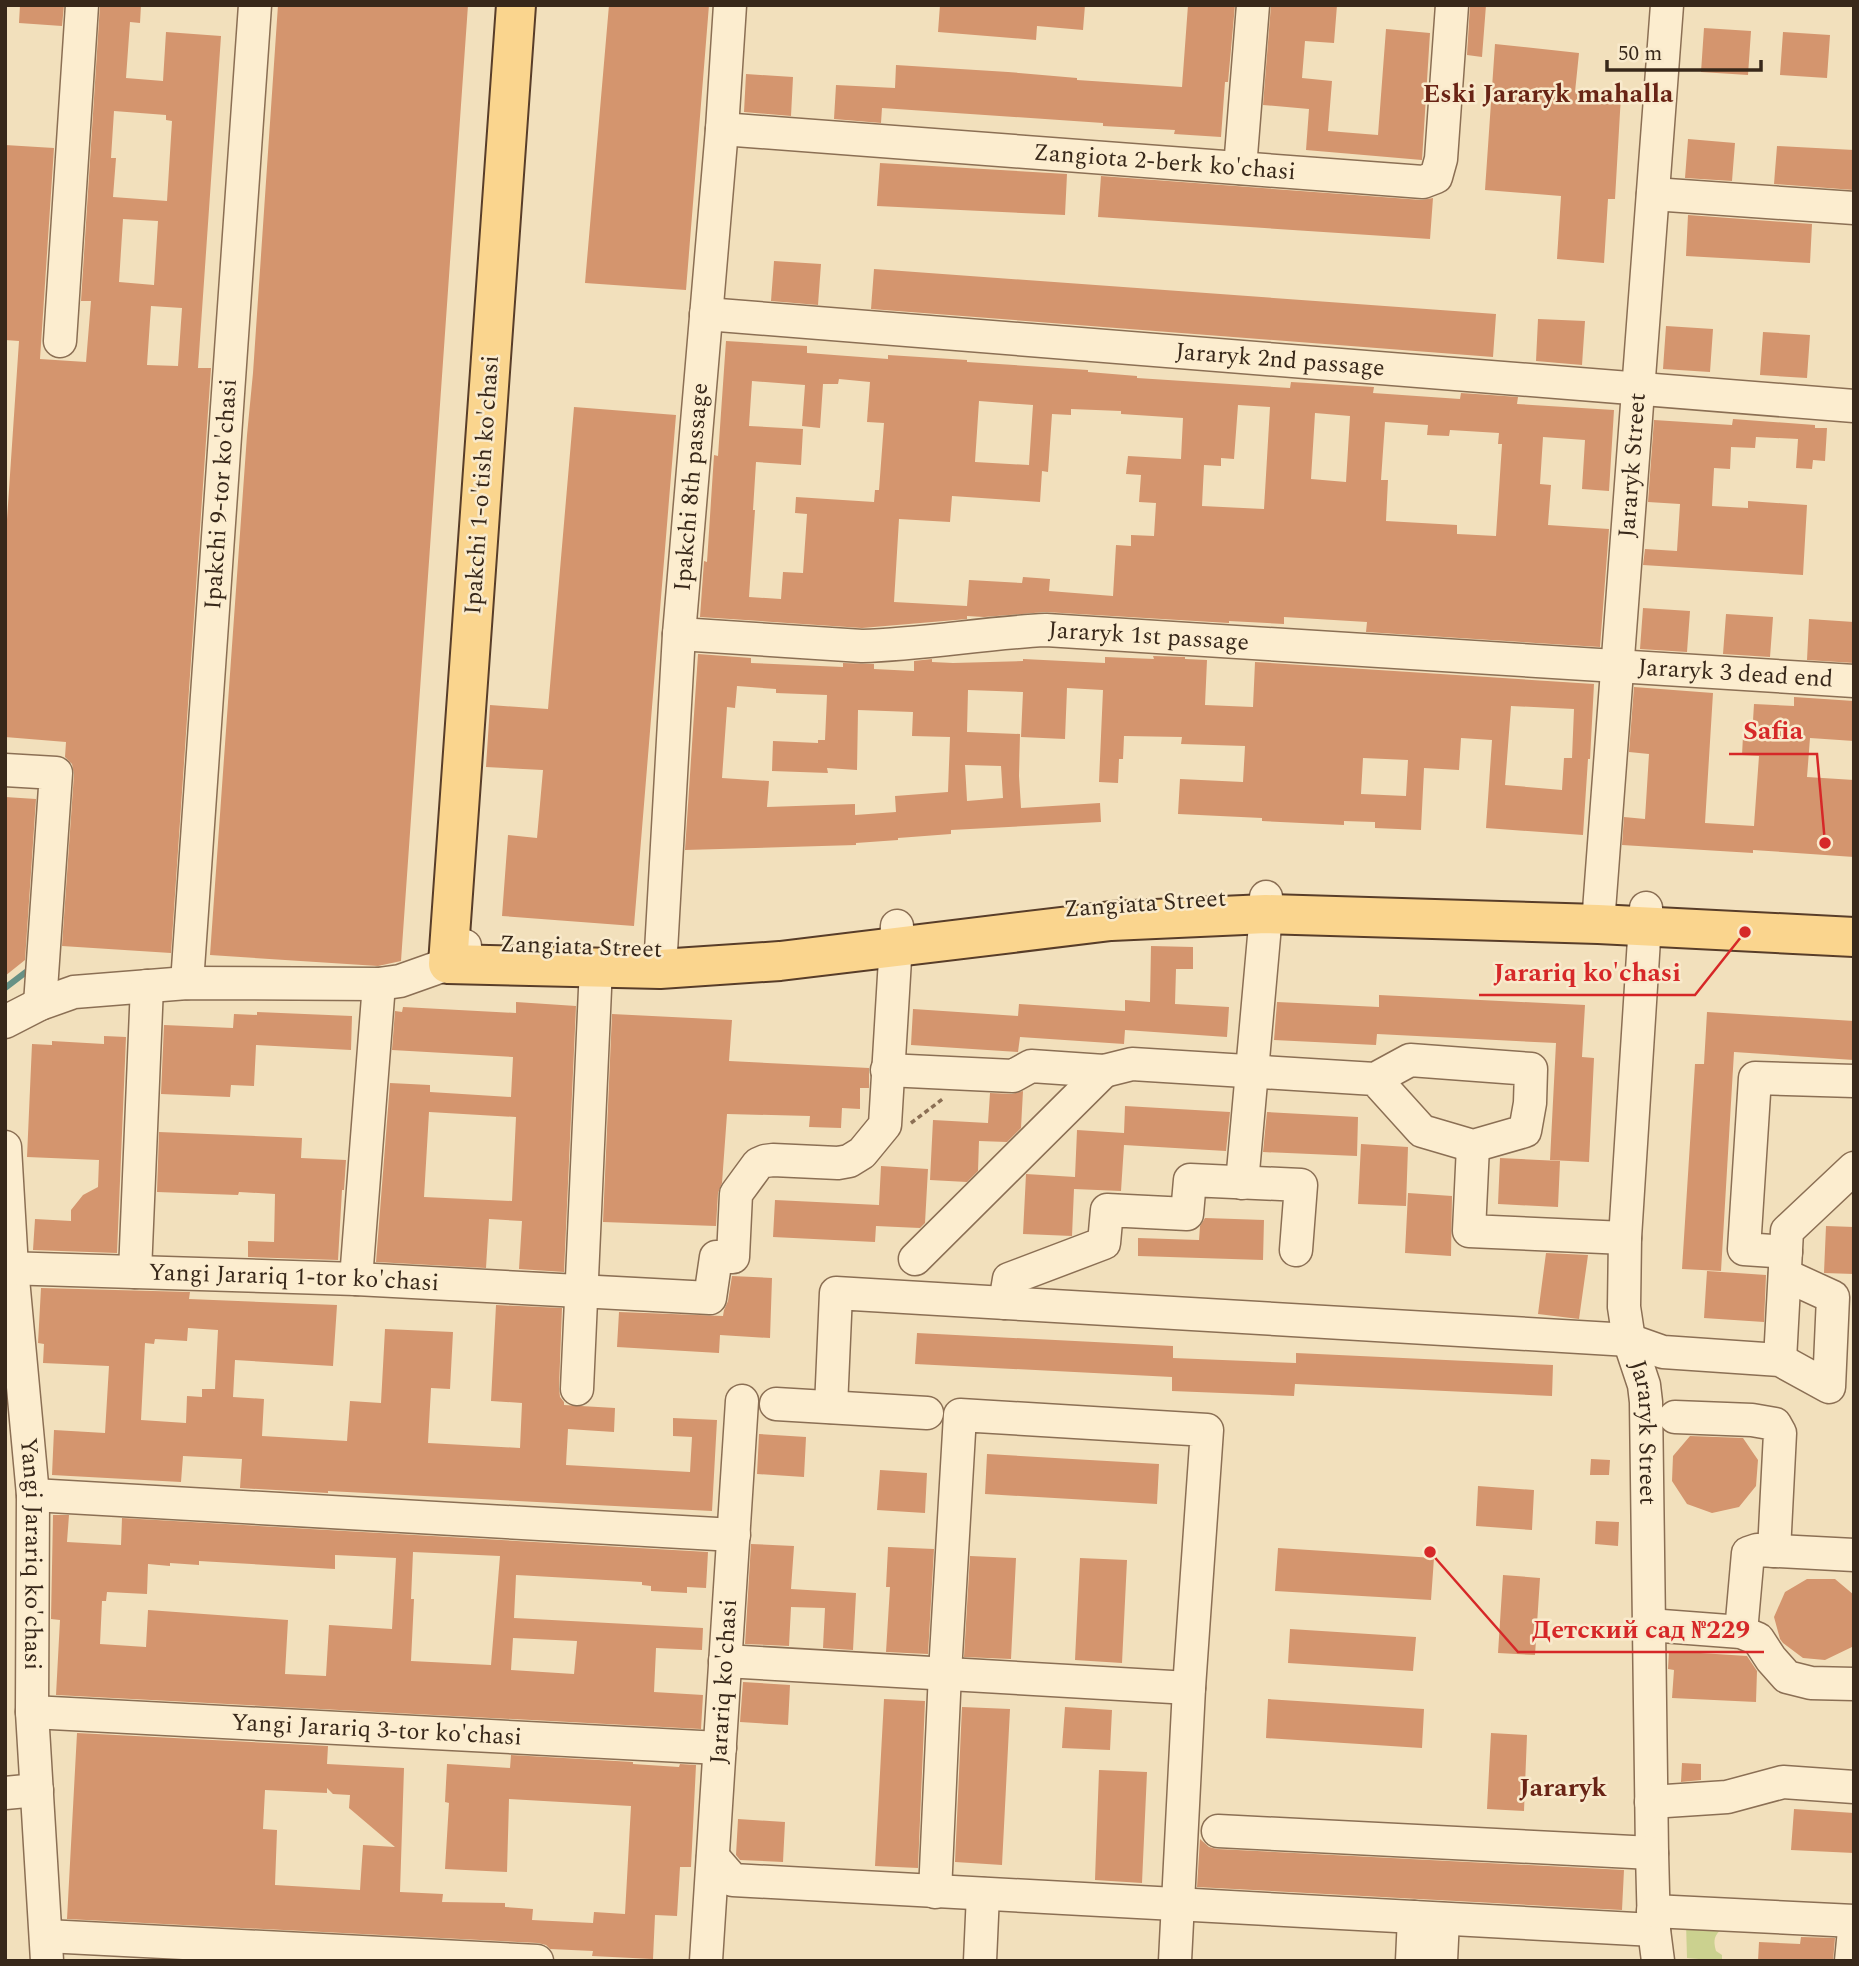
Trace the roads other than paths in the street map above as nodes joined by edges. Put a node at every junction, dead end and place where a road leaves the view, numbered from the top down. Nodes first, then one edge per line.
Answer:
1 (82, 5) edge
2 (255, 5) edge
3 (516, 5) edge
4 (534, 5) edge
5 (730, 5) edge
6 (1253, 5) edge
7 (1452, 5) edge
8 (1667, 5) edge
9 (722, 129) junction
10 (1240, 168) junction
11 (1653, 194) junction
12 (1854, 208) edge
13 (706, 314) junction
14 (60, 341) dead end
15 (1637, 390) junction
16 (1854, 406) edge
17 (679, 634) junction
18 (1618, 665) junction
19 (1854, 681) edge
20 (5, 770) edge
21 (1266, 905) junction
22 (1599, 915) junction
23 (1645, 917) junction
24 (1854, 918) edge
25 (896, 937) junction
26 (1854, 937) edge
27 (458, 953) junction
28 (660, 960) junction
29 (596, 967) junction
30 (187, 983) junction
31 (379, 984) junction
32 (147, 986) junction
33 (40, 1004) junction
34 (5, 1022) edge
35 (887, 1070) junction
36 (1104, 1071) junction
37 (1252, 1072) junction
38 (1375, 1079) junction
39 (1854, 1081) edge
40 (1473, 1146) junction
41 (5, 1147) edge
42 (1854, 1168) edge
43 (1242, 1183) junction
44 (1625, 1238) junction
45 (1296, 1250) dead end
46 (915, 1259) dead end
47 (1785, 1263) junction
48 (8, 1268) edge
49 (135, 1272) junction
50 (356, 1279) junction
51 (582, 1292) junction
52 (1005, 1303) junction
53 (1629, 1340) junction
54 (1780, 1360) junction
55 (577, 1389) dead end
56 (742, 1401) dead end
57 (776, 1404) dead end
58 (831, 1407) junction
59 (927, 1413) dead end
60 (1675, 1417) dead end
61 (33, 1495) junction
62 (734, 1535) junction
63 (19, 1540) edge
64 (1774, 1550) junction
65 (1854, 1555) edge
66 (1649, 1625) junction
67 (1741, 1632) junction
68 (725, 1661) junction
69 (945, 1673) junction
70 (1854, 1684) edge
71 (1189, 1688) junction
72 (32, 1712) junction
73 (720, 1748) junction
74 (1854, 1787) edge
75 (37, 1790) junction
76 (5, 1793) edge
77 (1651, 1802) junction
78 (1218, 1831) dead end
79 (1652, 1853) junction
80 (723, 1869) junction
81 (936, 1892) junction
82 (984, 1894) junction
83 (1178, 1905) junction
84 (1428, 1918) junction
85 (1854, 1921) edge
86 (1655, 1934) edge
87 (46, 1948) edge
88 (537, 1961) edge
89 (706, 1961) edge
90 (980, 1961) edge
91 (1175, 1961) edge
92 (1412, 1961) edge
93 (1441, 1961) edge

1 - 14 street
2 - 30 street, Ipakchi 9-tor ko'chasi
3 - 27 main road, Ipakchi 1-o'tish ko'chasi
4 - 27 main road, Ipakchi 1-o'tish ko'chasi
5 - 9 street, Ipakchi 8th passage
6 - 10 street
7 - 10 street, Zangiota 2-berk ko'chasi
8 - 11 street, Jararyk Street
9 - 10 street, Zangiota 2-berk ko'chasi
9 - 13 street, Ipakchi 8th passage
11 - 12 street
11 - 15 street, Jararyk Street
13 - 15 street, Jararyk 2nd passage
13 - 17 street, Ipakchi 8th passage
15 - 16 street, Jararyk 2nd passage
15 - 18 street, Jararyk Street
17 - 18 street, Jararyk 1st passage
17 - 28 street, Ipakchi 8th passage
18 - 19 street, Jararyk 3 dead end
18 - 22 street, Jararyk Street
20 - 33 street
21 - 22 main road, Zangiata Street
21 - 25 main road, Zangiata Street
21 - 37 street
22 - 23 main road, Zangiata Street
23 - 24 main road, Zangiata Street
23 - 26 main road, Zangiata Street
23 - 44 street, Jararyk Street
25 - 28 main road, Zangiata Street
25 - 35 street
27 - 28 main road, Zangiata Street
27 - 29 main road, Zangiata Street
27 - 31 street, Zangiata Street
28 - 29 main road, Zangiata Street
29 - 51 street
30 - 31 street, Zangiata Street
30 - 32 street, Zangiata Street
31 - 50 street
32 - 33 street, Zangiata Street
32 - 49 street
33 - 34 street, Zangiata Street
35 - 36 street
35 - 51 street, Yangi Jarariq 1-tor ko'chasi
36 - 37 street
36 - 46 street
37 - 38 street
37 - 43 street
38 - 40 street
38 - 40 street
39 - 47 street
40 - 44 street
41 - 48 street, Yangi Jarariq ko'chasi
42 - 47 street
43 - 45 street
43 - 52 street
44 - 53 street, Jararyk Street
47 - 54 street
47 - 54 street
48 - 49 street, Yangi Jarariq 1-tor ko'chasi
48 - 61 street, Yangi Jarariq ko'chasi
49 - 50 street, Yangi Jarariq 1-tor ko'chasi
50 - 51 street, Yangi Jarariq 1-tor ko'chasi
51 - 55 street
52 - 53 street
52 - 58 street
53 - 54 street
53 - 66 street, Jararyk Street
56 - 62 street, Jarariq ko'chasi
57 - 58 street
58 - 59 street
60 - 64 street
61 - 62 street
61 - 63 street, Yangi Jarariq ko'chasi
62 - 68 street, Jarariq ko'chasi
63 - 72 street, Yangi Jarariq ko'chasi
64 - 65 street
64 - 67 street
66 - 67 street
66 - 77 street, Jararyk Street
67 - 70 street
68 - 69 street
68 - 73 street, Jarariq ko'chasi
69 - 71 street
69 - 71 street
69 - 81 street
71 - 83 street
72 - 73 street, Yangi Jarariq 3-tor ko'chasi
72 - 75 street, Yangi Jarariq ko'chasi
73 - 80 street, Jarariq ko'chasi
74 - 77 street
75 - 76 street
75 - 87 street, Yangi Jarariq ko'chasi
77 - 79 street, Jararyk Street
78 - 79 street
79 - 86 street, Jararyk Street
80 - 81 street
80 - 89 street
81 - 82 street
82 - 83 street
82 - 90 street
83 - 84 street
83 - 91 street
84 - 86 street
84 - 92 street
84 - 93 street
85 - 86 street
87 - 88 street

